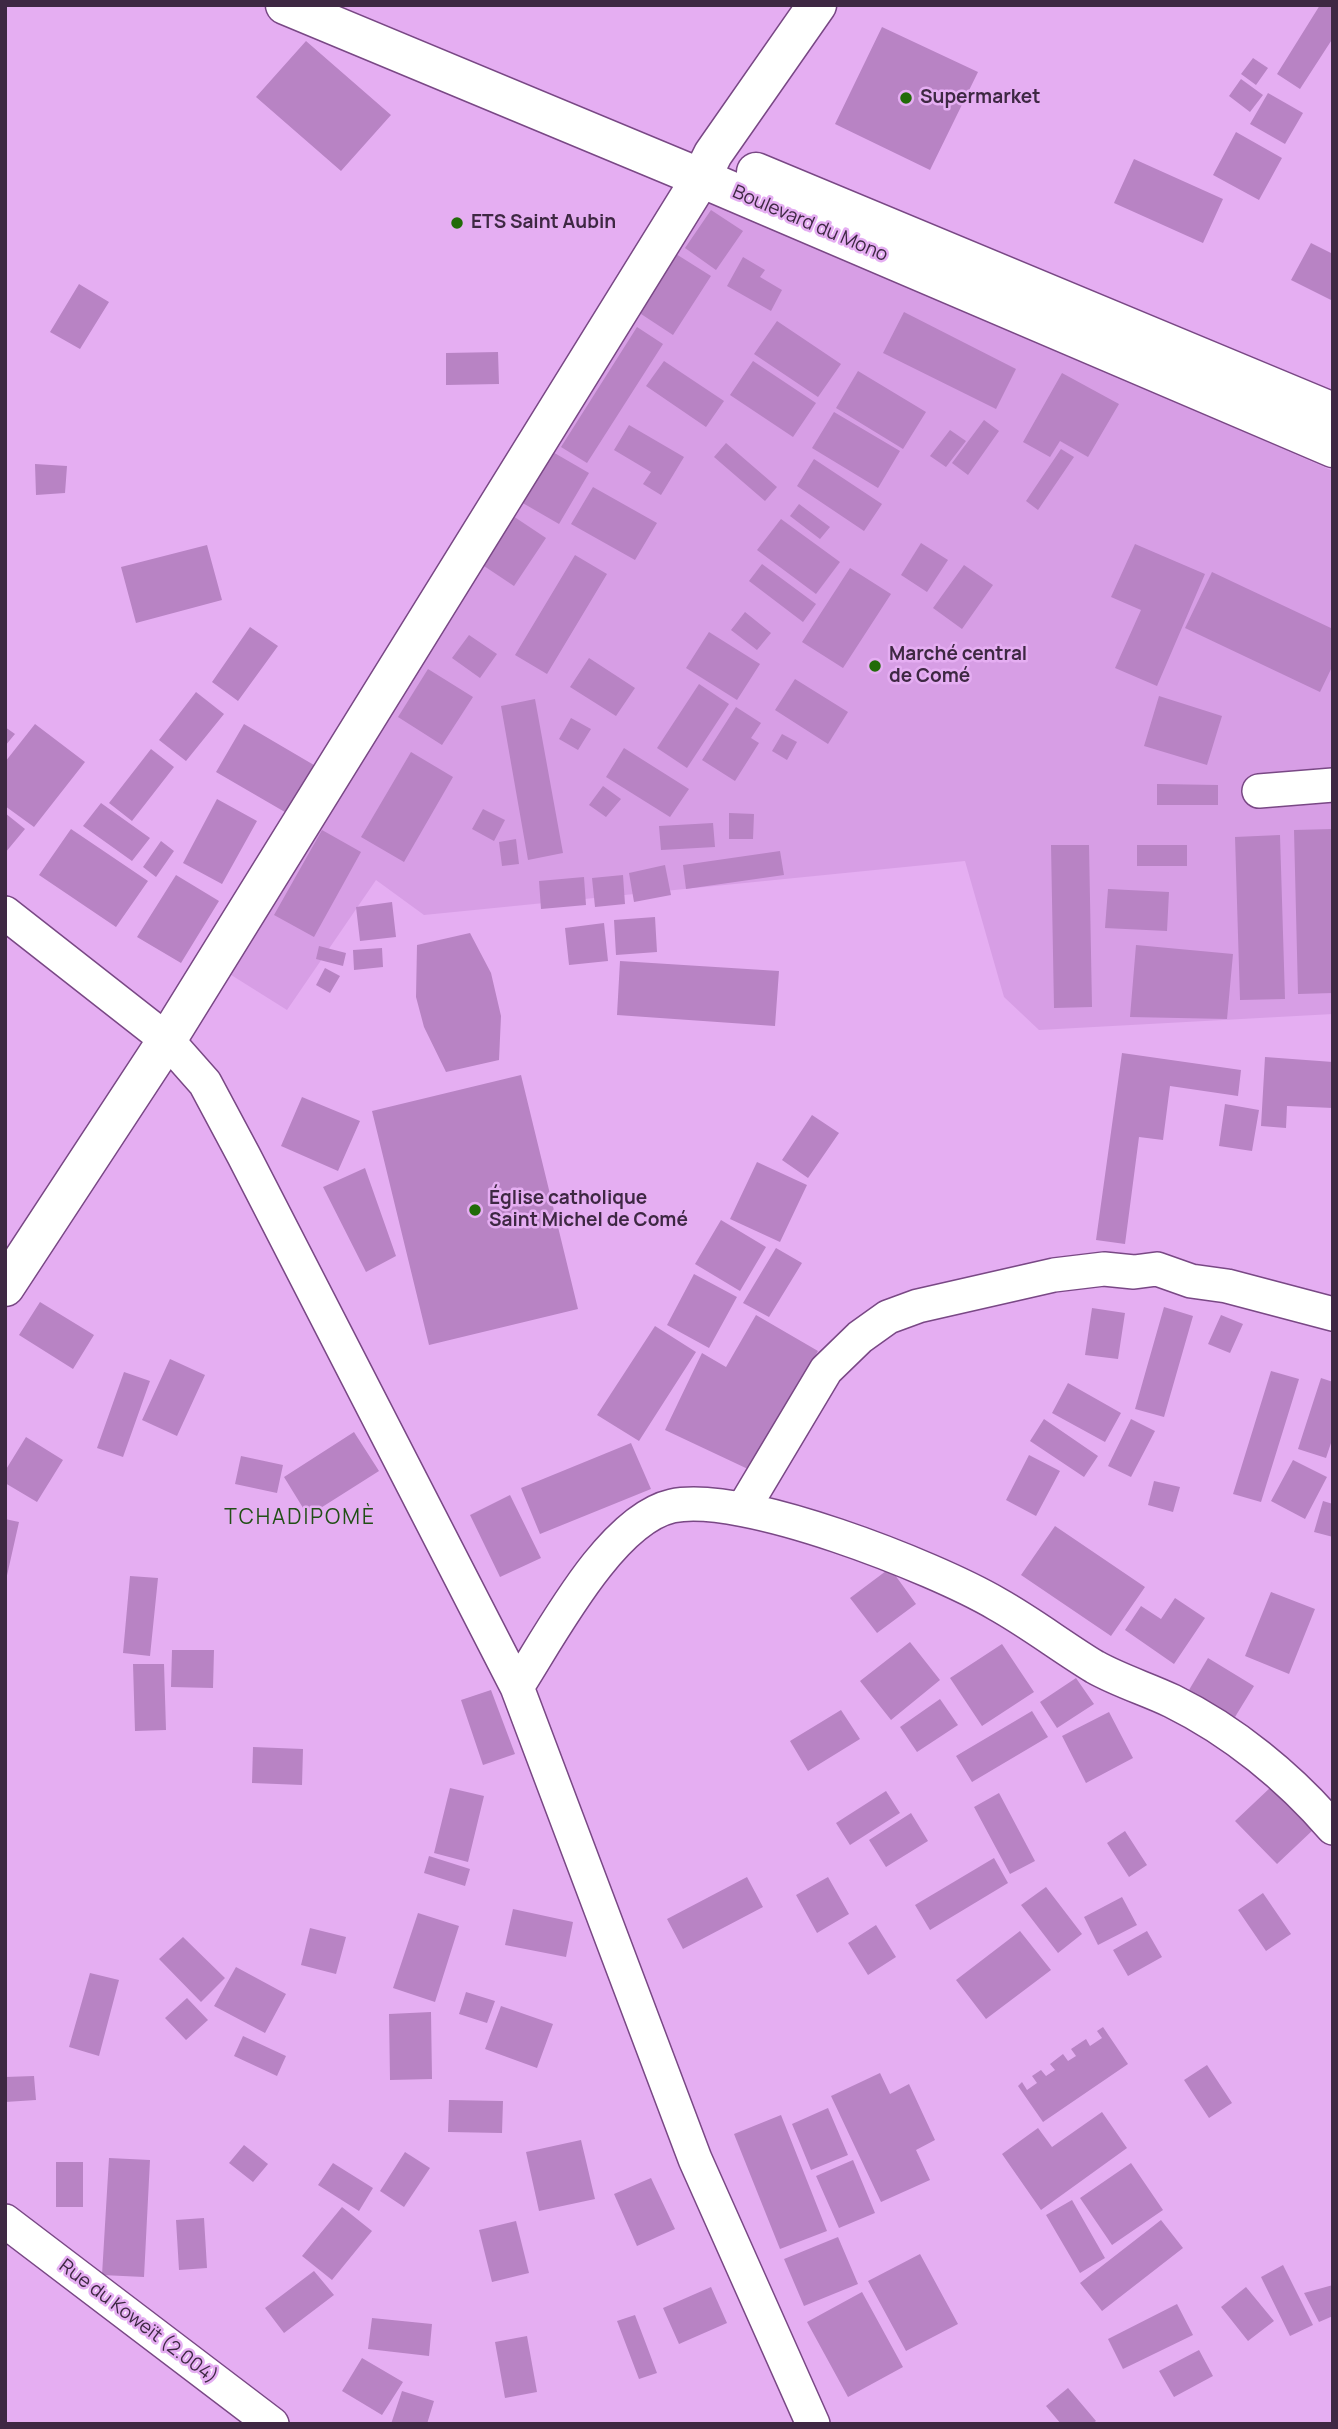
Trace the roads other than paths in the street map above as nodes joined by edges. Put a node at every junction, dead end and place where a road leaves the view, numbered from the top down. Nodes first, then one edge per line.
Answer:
1 (285, 5) edge
2 (355, 5) edge
3 (817, 5) edge
4 (707, 166) junction
5 (1333, 412) edge
6 (1333, 448) edge
7 (1333, 785) edge
8 (1259, 792) dead end
9 (5, 913) edge
10 (167, 1041) junction
11 (5, 1287) edge
12 (1333, 1314) edge
13 (743, 1509) junction
14 (517, 1687) junction
15 (1333, 1828) edge
16 (5, 2221) edge
17 (272, 2424) edge
18 (813, 2424) edge

1 - 4 main road, Boulevard du Mono
2 - 4 main road, Boulevard du Mono
3 - 4 main road
4 - 5 main road, Boulevard du Mono
4 - 6 main road, Boulevard du Mono
4 - 10 main road
7 - 8 street
9 - 10 street
10 - 11 main road
10 - 14 street
12 - 13 street
13 - 14 street
13 - 15 street
14 - 18 street
16 - 17 street, Rue du Koweït (2.004)

